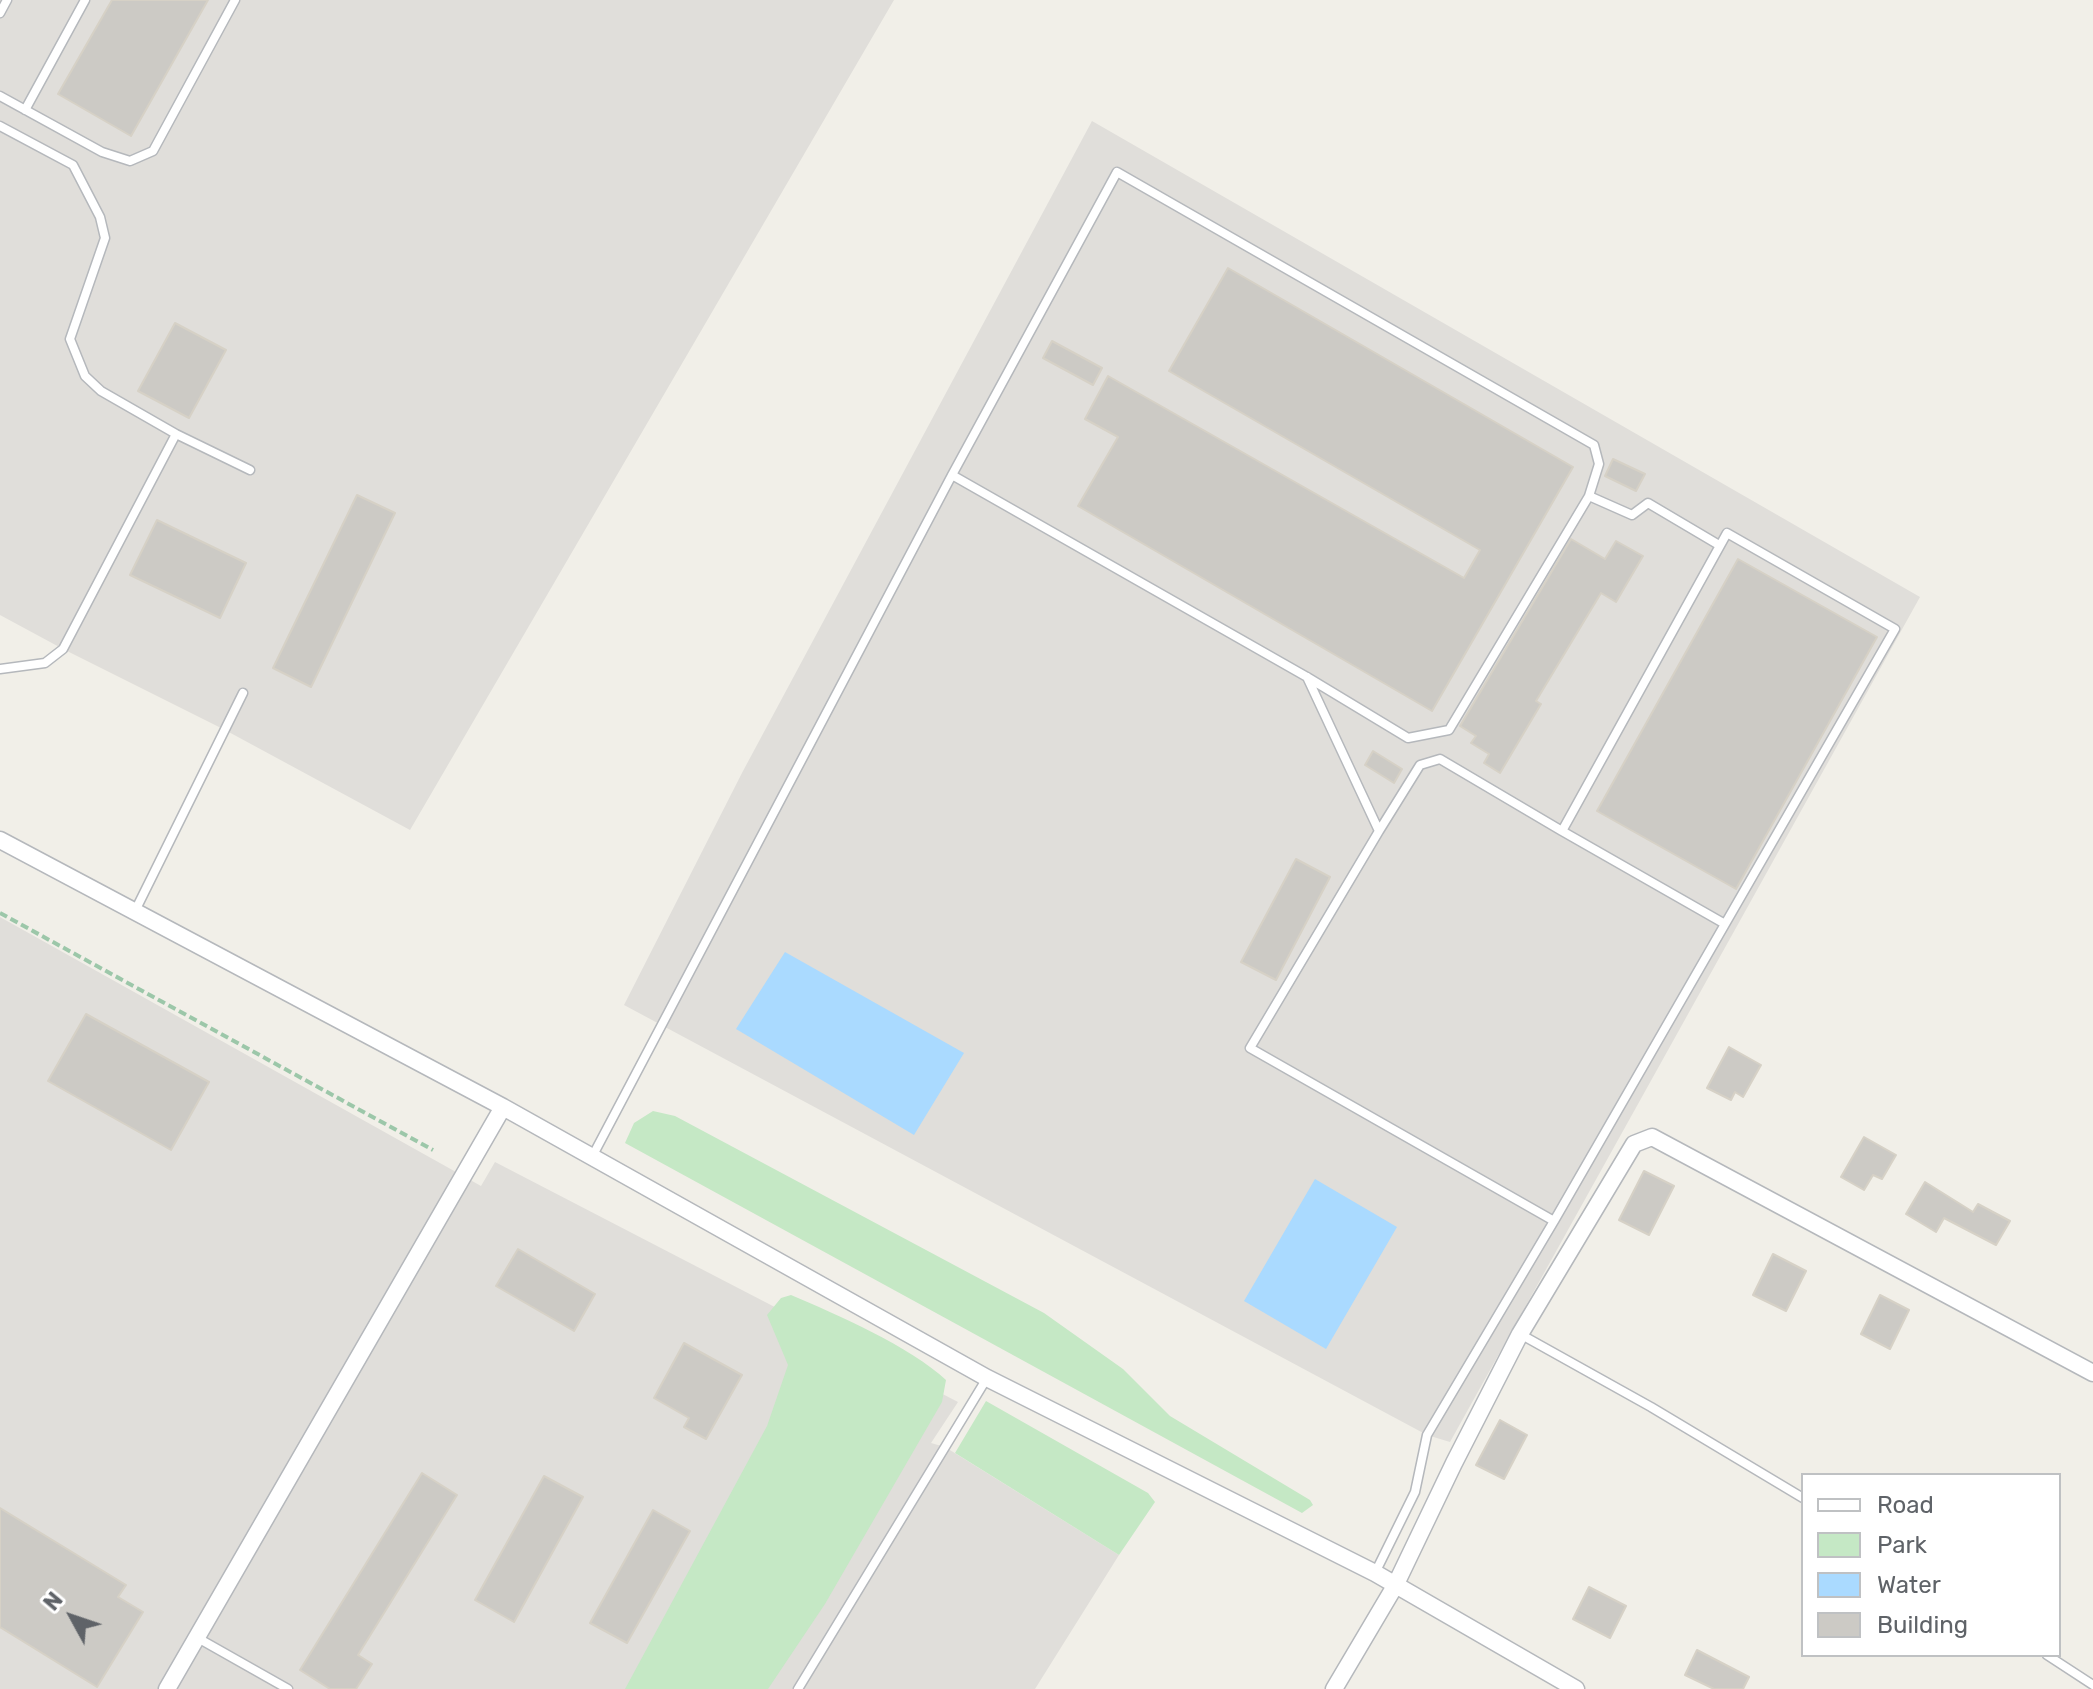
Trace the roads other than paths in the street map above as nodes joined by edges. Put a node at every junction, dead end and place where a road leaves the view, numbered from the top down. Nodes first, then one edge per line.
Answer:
1 (7, 0) edge
2 (85, 0) edge
3 (235, 0) edge
4 (0, 13) edge
5 (0, 96) edge
6 (25, 110) junction
7 (0, 126) edge
8 (176, 434) junction
9 (250, 470) dead end
10 (952, 475) junction
11 (1589, 496) junction
12 (1719, 545) junction
13 (0, 669) edge
14 (1307, 677) junction
15 (243, 693) dead end
16 (1379, 831) junction
17 (1562, 831) junction
18 (0, 840) edge
19 (135, 911) junction
20 (1725, 924) junction
21 (503, 1107) junction
22 (592, 1157) junction
23 (1554, 1221) junction
24 (1520, 1334) junction
25 (2093, 1373) edge
26 (987, 1378) junction
27 (1801, 1497) edge
28 (1375, 1573) junction
29 (1395, 1586) junction
30 (196, 1637) junction
31 (2050, 1657) edge
32 (2093, 1685) edge
33 (167, 1689) edge
34 (288, 1689) edge
35 (798, 1689) edge
36 (1334, 1689) edge
37 (1576, 1689) edge

1 - 4 lane
2 - 6 lane
3 - 6 lane
5 - 6 lane
7 - 8 lane
8 - 9 lane
8 - 13 lane
10 - 11 lane
10 - 14 lane
10 - 22 lane
11 - 12 lane
11 - 14 lane
12 - 17 lane
12 - 20 lane
14 - 16 lane
15 - 19 lane
16 - 17 lane
16 - 23 lane
17 - 20 lane
18 - 19 street
19 - 21 street
20 - 23 lane
21 - 22 street
21 - 30 street
22 - 26 street
23 - 28 lane
24 - 25 street
24 - 27 lane
24 - 29 street
26 - 28 street
26 - 35 lane
28 - 29 street
29 - 36 street
29 - 37 street
30 - 33 street
30 - 34 lane
31 - 32 lane

